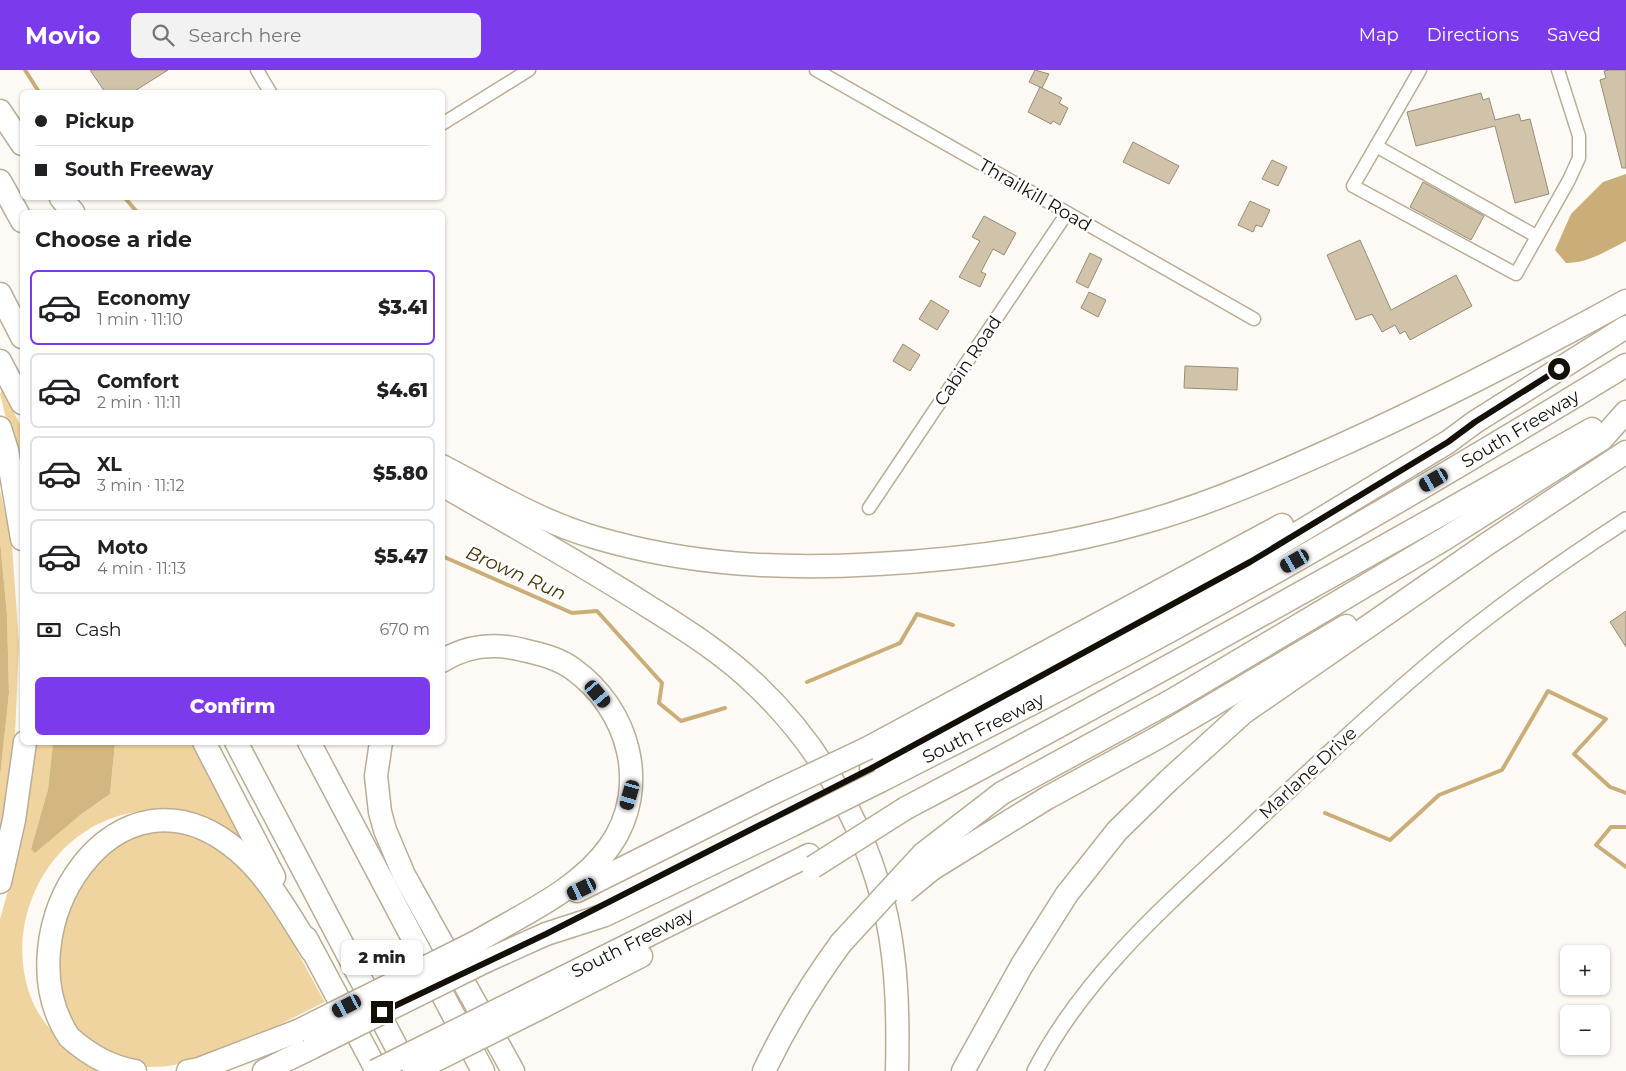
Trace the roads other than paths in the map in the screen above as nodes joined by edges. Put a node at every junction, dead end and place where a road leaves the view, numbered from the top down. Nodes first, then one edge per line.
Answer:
1 (257, 70) edge
2 (529, 70) edge
3 (816, 70) edge
4 (1420, 70) edge
5 (1558, 70) edge
6 (269, 90) edge
7 (0, 111) edge
8 (445, 122) edge
9 (20, 141) edge
10 (1376, 146) junction
11 (0, 181) edge
12 (63, 200) edge
13 (71, 210) edge
14 (1067, 214) junction
15 (20, 217) edge
16 (1536, 236) junction
17 (0, 294) edge
18 (1626, 301) edge
19 (1254, 318) dead end
20 (1626, 327) edge
21 (20, 333) edge
22 (0, 361) edge
23 (1626, 365) edge
24 (20, 399) edge
25 (1626, 411) edge
26 (0, 428) edge
27 (1626, 452) edge
28 (445, 468) edge
29 (445, 487) edge
30 (869, 508) dead end
31 (1626, 520) edge
32 (20, 528) edge
33 (1487, 544) junction
34 (445, 659) edge
35 (25, 745) edge
36 (206, 745) edge
37 (238, 745) edge
38 (311, 745) edge
39 (381, 745) edge
40 (873, 766) junction
41 (783, 810) junction
42 (928, 861) junction
43 (0, 882) edge
44 (36, 910) dead end
45 (29, 943) dead end
46 (312, 951) junction
47 (482, 951) junction
48 (538, 999) junction
49 (305, 1039) junction
50 (135, 1071) edge
51 (188, 1071) edge
52 (216, 1071) edge
53 (264, 1071) edge
54 (376, 1071) edge
55 (409, 1071) edge
56 (414, 1071) edge
57 (484, 1071) edge
58 (513, 1071) edge
59 (764, 1071) edge
60 (897, 1071) edge
61 (963, 1071) edge
62 (1035, 1071) edge

1 - 6 street
2 - 8 street
3 - 14 street, Thrailkill Road
4 - 10 street
5 - 16 street
7 - 9 highway
10 - 16 street
10 - 16 street
11 - 15 highway
12 - 13 highway
14 - 19 street, Thrailkill Road
14 - 30 street, Cabin Road
17 - 21 highway
18 - 28 highway
20 - 40 highway
22 - 24 highway
23 - 40 highway, South Freeway
25 - 42 highway
25 - 48 highway, South Freeway, bridge
26 - 32 highway
27 - 33 highway
29 - 60 highway
31 - 62 street, Marlane Drive
33 - 42 highway
33 - 61 highway
34 - 47 highway
35 - 43 highway
36 - 46 highway
37 - 55 highway
38 - 57 highway
39 - 58 highway
40 - 41 highway, South Freeway, bridge
40 - 41 highway, bridge
41 - 47 highway
41 - 47 highway, South Freeway
42 - 59 highway, bridge
44 - 46 highway
45 - 50 highway
46 - 54 highway
47 - 49 highway, South Freeway, bridge
48 - 54 highway, South Freeway, bridge
48 - 56 highway, bridge
49 - 51 highway
49 - 52 highway
49 - 53 highway, South Freeway

